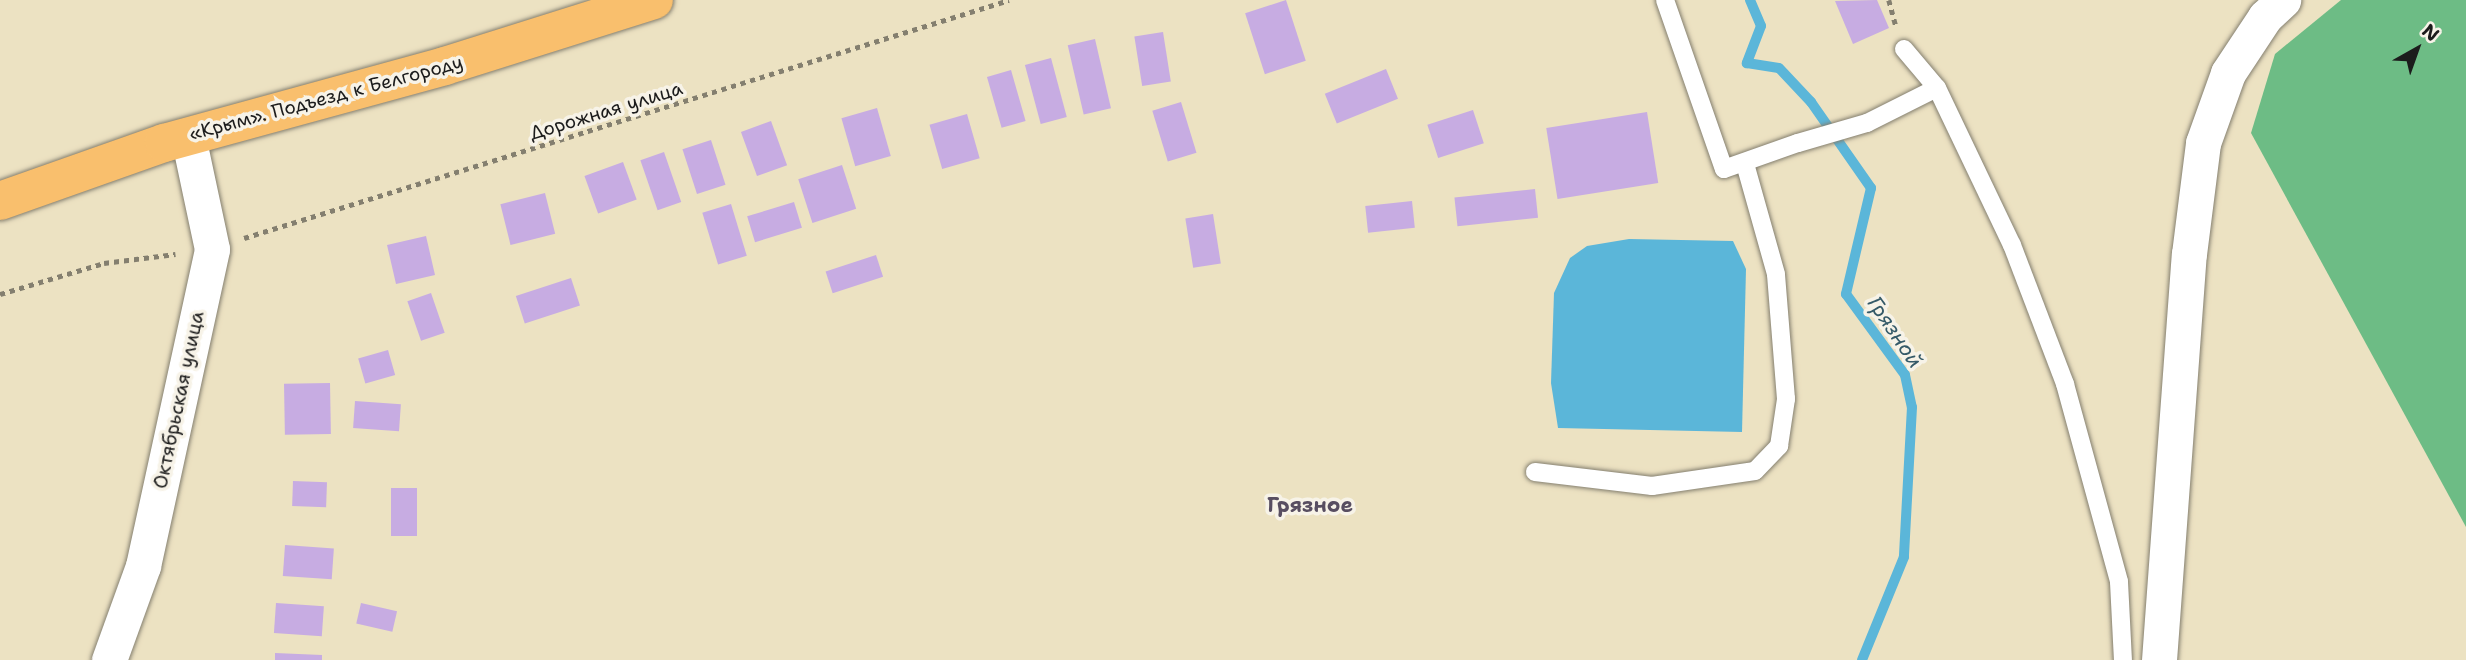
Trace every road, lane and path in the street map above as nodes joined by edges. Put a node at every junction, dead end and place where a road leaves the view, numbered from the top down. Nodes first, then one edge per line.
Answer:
1 (654, 0) edge
2 (1009, 0) edge
3 (1665, 0) edge
4 (2283, 0) edge
5 (1904, 49) dead end
6 (1937, 88) junction
7 (176, 139) junction
8 (1745, 164) junction
9 (0, 182) edge
10 (0, 201) edge
11 (212, 248) junction
12 (0, 294) edge
13 (1535, 472) dead end
14 (109, 660) edge
15 (2123, 660) edge
16 (2159, 660) edge

1 - 7 main road, «Крым». Подъезд к Белгороду
2 - 11 path, Дорожная улица
3 - 8 lane
4 - 16 street
5 - 6 lane
6 - 8 lane
6 - 15 lane
7 - 9 main road
7 - 10 main road, «Крым». Подъезд к Белгороду
7 - 11 street, Октябрьская улица
8 - 13 lane
11 - 12 path, Дорожная улица
11 - 14 street, Октябрьская улица

